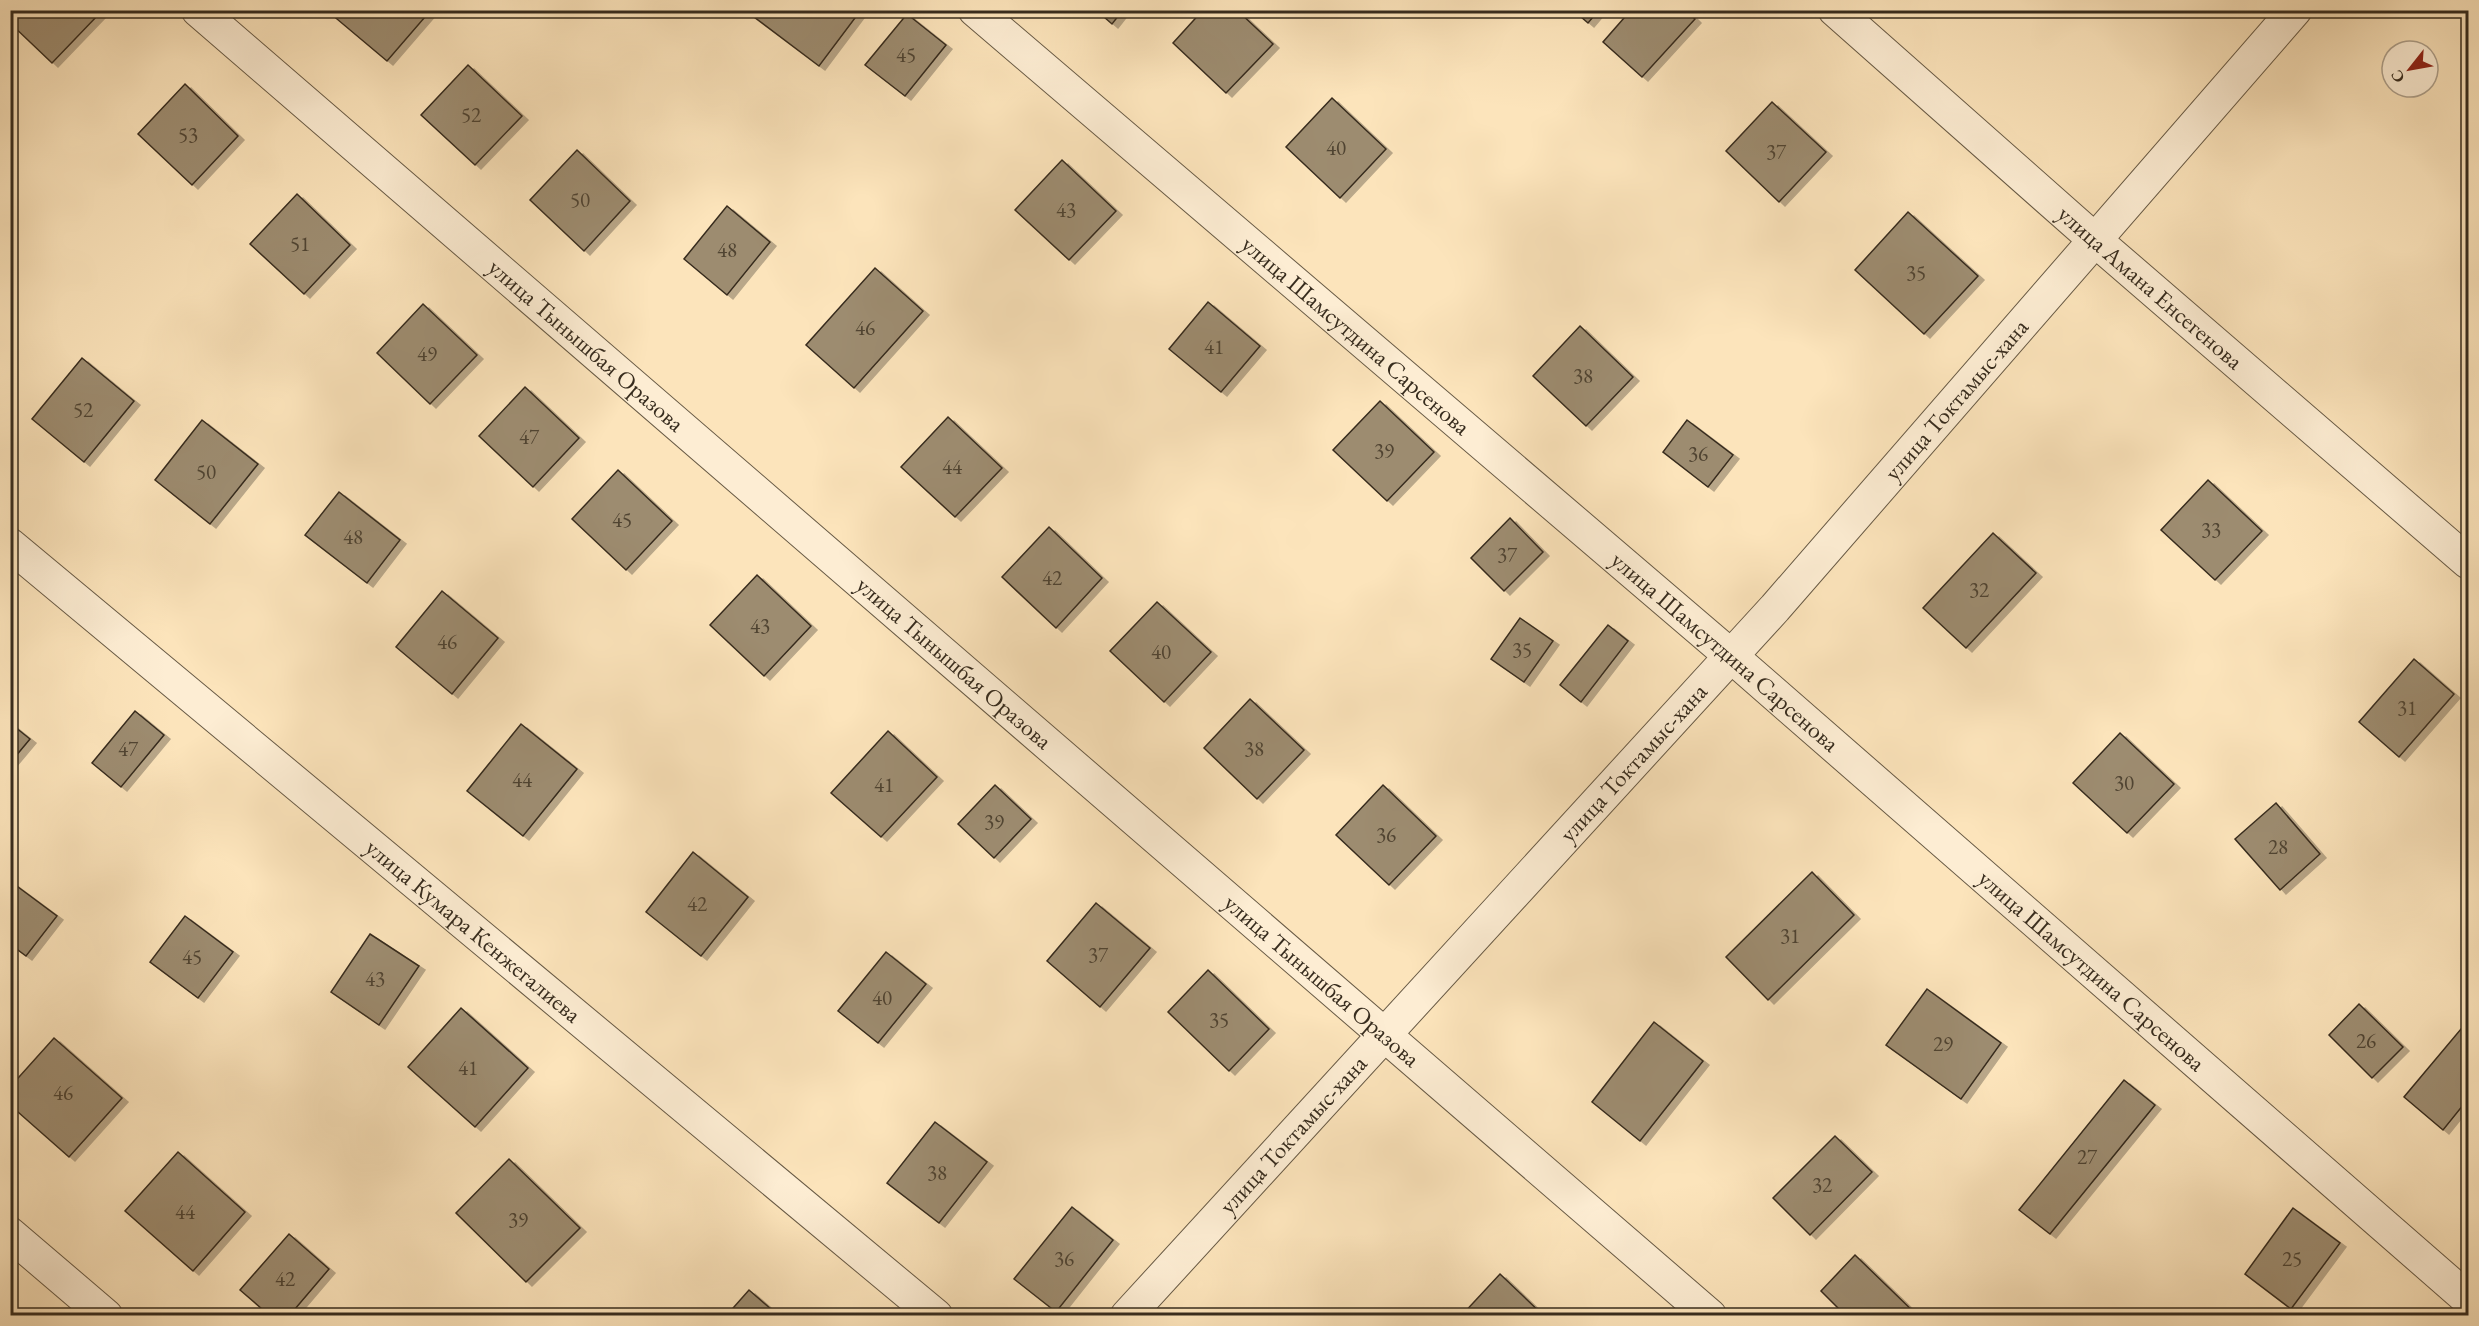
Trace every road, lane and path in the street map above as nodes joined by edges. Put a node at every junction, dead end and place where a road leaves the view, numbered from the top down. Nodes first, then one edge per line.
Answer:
1 (198, 10) edge
2 (975, 10) edge
3 (1835, 10) edge
4 (2295, 10) edge
5 (2095, 240) junction
6 (10, 545) edge
7 (2469, 562) edge
8 (1731, 656) junction
9 (1386, 1034) junction
10 (10, 1234) edge
11 (2469, 1299) edge
12 (106, 1316) edge
13 (936, 1316) edge
14 (1127, 1316) edge
15 (1710, 1316) edge

1 - 9 street, улица Тынышбая Оразова
2 - 8 street, улица Шамсутдина Сарсенова
3 - 5 street, улица Амана Енсегенова
4 - 5 street, улица Токтамыс-хана
5 - 7 street, улица Амана Енсегенова
5 - 8 street, улица Токтамыс-хана
6 - 13 street, улица Кумара Кенжегалиева
8 - 9 street, улица Токтамыс-хана
8 - 11 street, улица Шамсутдина Сарсенова
9 - 14 street, улица Токтамыс-хана
9 - 15 street, улица Тынышбая Оразова
10 - 12 street

